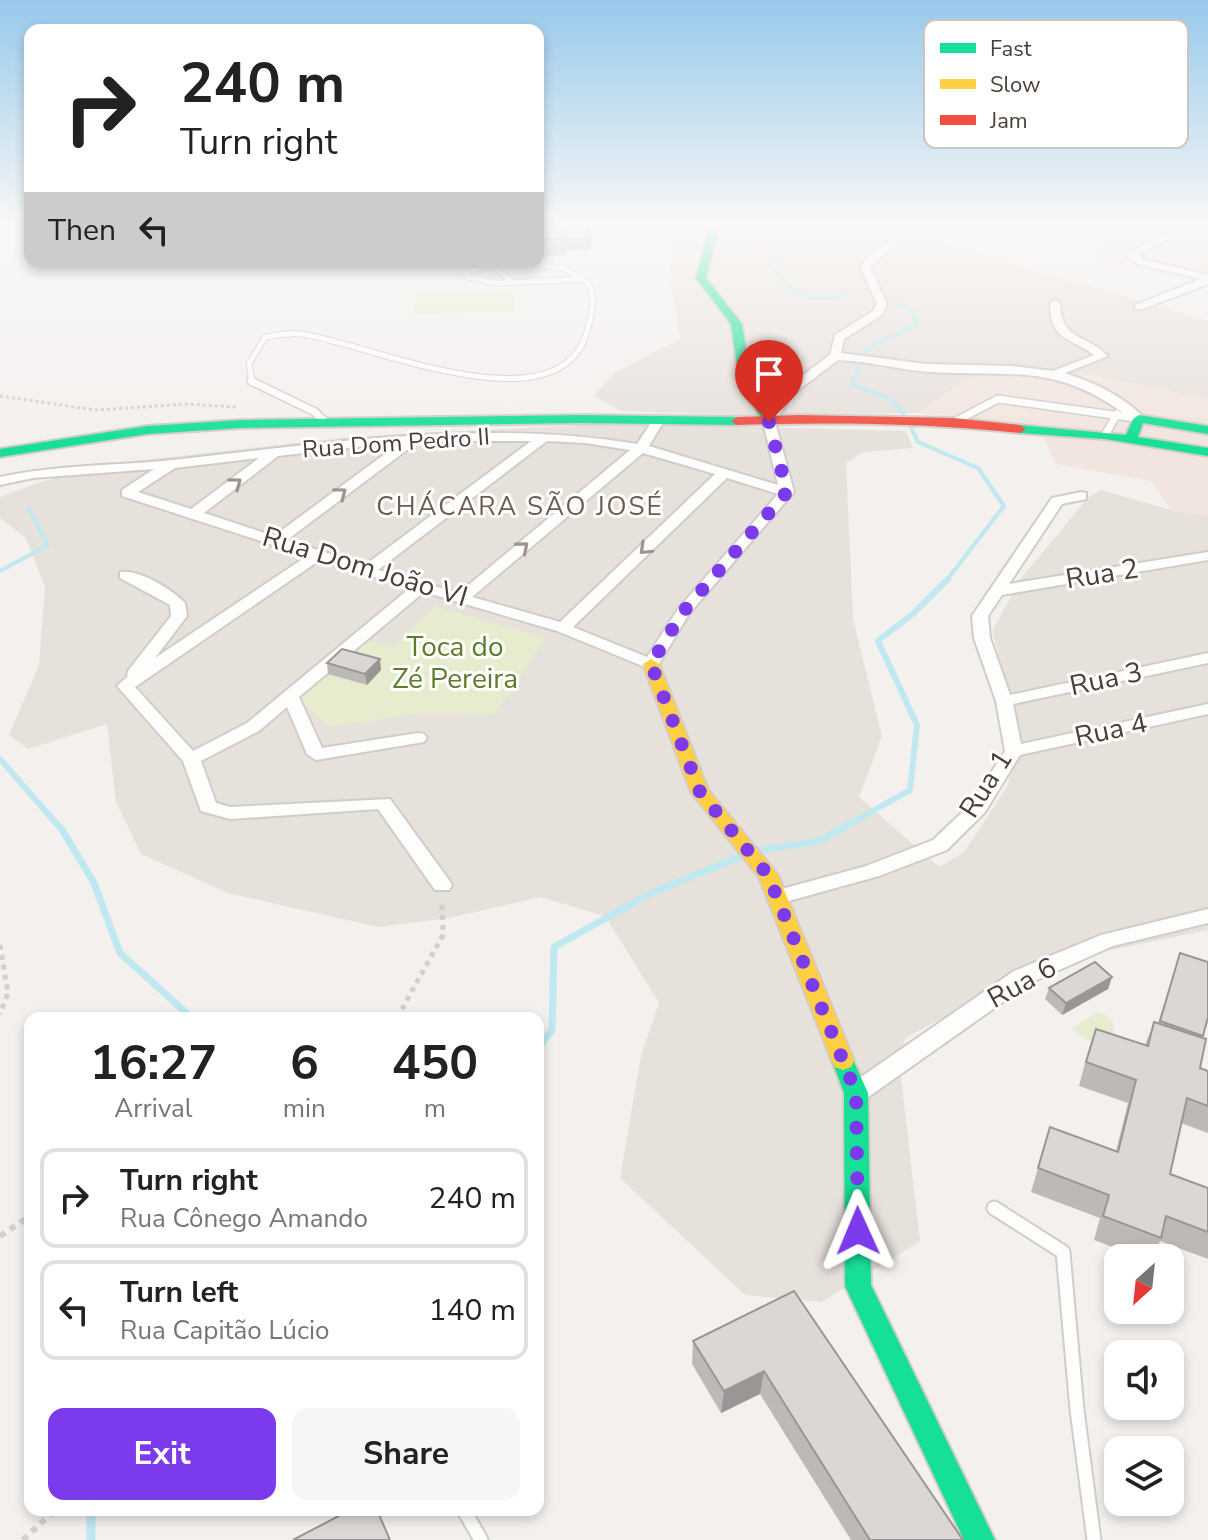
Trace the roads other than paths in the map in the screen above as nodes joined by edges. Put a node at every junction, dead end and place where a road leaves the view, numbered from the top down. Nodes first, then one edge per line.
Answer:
1 (593, 297) edge
2 (715, 297) edge
3 (879, 297) edge
4 (1164, 297) edge
5 (1055, 303) dead end
6 (1139, 307) dead end
7 (835, 356) junction
8 (1058, 372) junction
9 (1117, 414) junction
10 (1139, 419) junction
11 (324, 421) junction
12 (658, 421) junction
13 (769, 422) junction
14 (954, 422) junction
15 (419, 430) junction
16 (1208, 430) edge
17 (1105, 435) junction
18 (544, 437) junction
19 (1131, 439) junction
20 (641, 448) junction
21 (277, 451) junction
22 (1208, 452) edge
23 (0, 453) edge
24 (171, 464) junction
25 (722, 475) junction
26 (0, 481) edge
27 (787, 492) junction
28 (1081, 496) dead end
29 (194, 514) junction
30 (278, 540) junction
31 (318, 555) junction
32 (1208, 556) edge
33 (367, 571) junction
34 (125, 575) dead end
35 (421, 587) junction
36 (996, 591) junction
37 (463, 597) junction
38 (563, 628) junction
39 (1208, 658) edge
40 (651, 664) junction
41 (125, 686) junction
42 (290, 695) junction
43 (1004, 701) junction
44 (1208, 709) edge
45 (418, 738) dead end
46 (1014, 751) junction
47 (191, 759) junction
48 (442, 885) road end
49 (778, 897) junction
50 (1208, 916) edge
51 (856, 1093) junction
52 (994, 1208) dead end
53 (467, 1516) edge
54 (481, 1540) edge
55 (980, 1540) edge
56 (1094, 1540) edge

1 - 11 lane
2 - 13 street
3 - 7 street
4 - 6 street
5 - 8 street
7 - 8 street
7 - 13 street
8 - 10 street
9 - 10 lane
9 - 14 lane
9 - 17 lane
10 - 16 street
10 - 19 street
11 - 15 street
11 - 23 street
12 - 13 street
12 - 15 street
12 - 20 street
13 - 14 street
13 - 27 street
14 - 17 street
15 - 18 street, Rua Dom Pedro II
15 - 21 street, Rua Dom Pedro II
30 -> 15 street
17 - 19 street
18 - 20 street, Rua Dom Pedro II
18 - 33 street
19 - 22 street
20 - 25 street, Rua Dom Pedro II
37 -> 20 street
21 - 24 street, Rua Dom Pedro II
29 -> 21 street
24 - 26 street, Rua Dom Pedro II
24 - 29 street, Rua Dom João VI
25 - 27 street, Rua Dom Pedro II
25 -> 38 street
27 - 40 street
28 - 36 street, Rua 1
29 - 30 street, Rua Dom João VI
30 - 31 street, Rua Dom João VI
31 - 33 street, Rua Dom João VI
31 - 41 street
32 - 36 street, Rua 2
33 - 35 street, Rua Dom João VI
34 - 41 street
35 - 37 street, Rua Dom João VI
35 - 42 street
36 - 43 street, Rua 1
37 - 38 street, Rua Dom João VI
38 - 40 street, Rua Dom João VI
39 - 43 street, Rua 3
40 - 49 street
41 - 47 street
42 - 45 street
42 - 47 street
43 - 46 street, Rua 1
44 - 46 street, Rua 4
46 - 49 street, Rua 1
47 - 48 street
49 - 51 street
50 - 51 street, Rua 6
51 - 55 street
52 - 56 lane
53 - 54 lane

